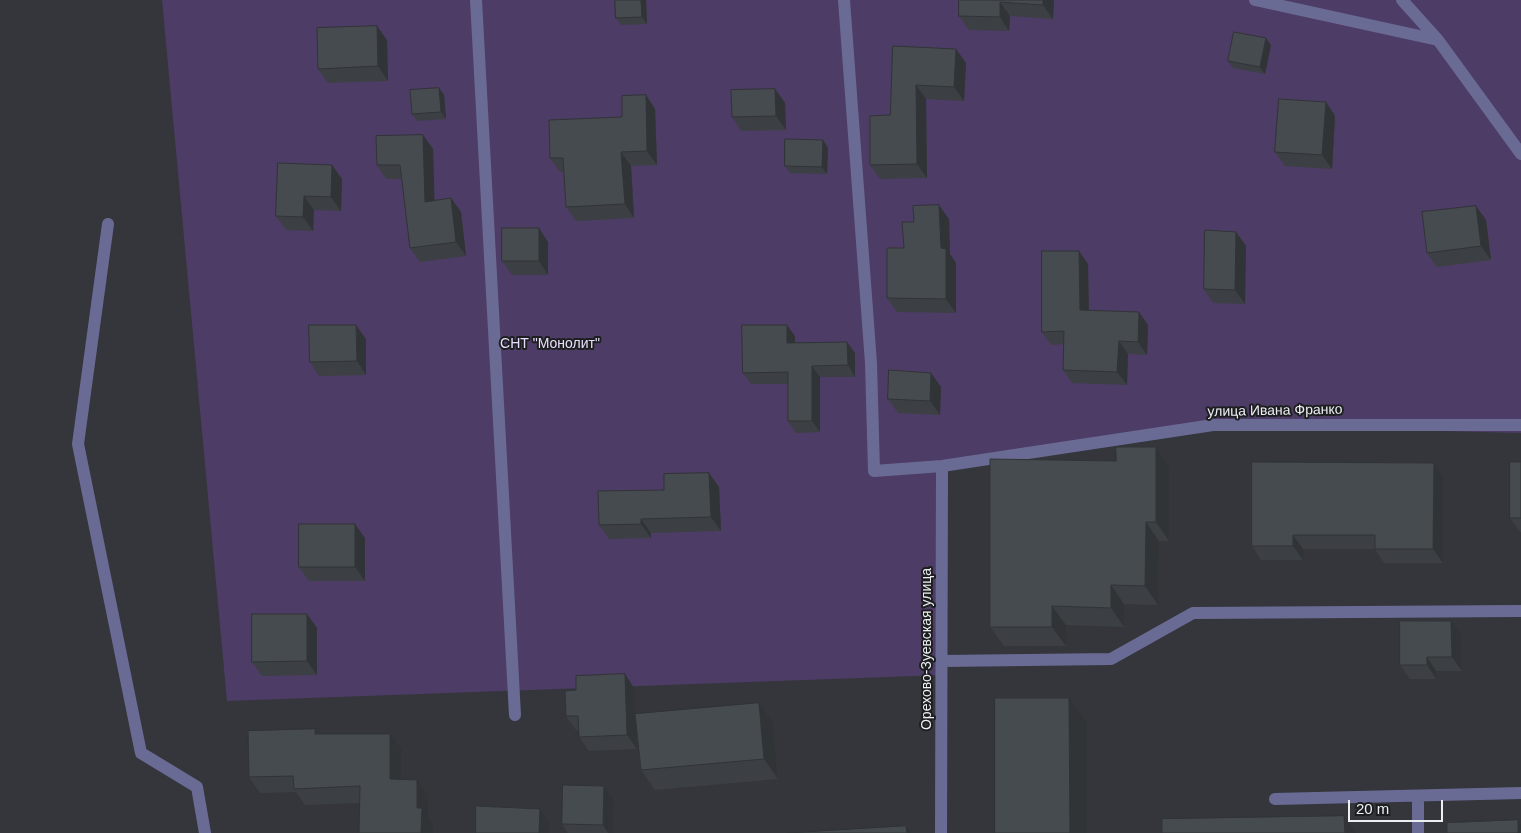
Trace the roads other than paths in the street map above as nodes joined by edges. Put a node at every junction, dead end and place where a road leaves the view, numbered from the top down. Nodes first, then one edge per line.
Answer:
1 (476, 0) edge
2 (844, 0) edge
3 (1255, 0) edge
4 (1402, 0) edge
5 (1438, 40) junction
6 (1521, 154) edge
7 (108, 224) dead end
8 (1521, 425) edge
9 (942, 466) junction
10 (1521, 611) edge
11 (942, 661) junction
12 (515, 715) dead end
13 (1521, 793) edge
14 (1418, 796) junction
15 (1275, 799) dead end
16 (205, 833) edge
17 (941, 833) edge
18 (1418, 833) edge

1 - 12 street
2 - 9 street, улица Ивана Франко
3 - 5 street
4 - 5 street
5 - 6 street
7 - 16 street
8 - 9 street, улица Ивана Франко
9 - 11 street, Орехово-Зуевская улица
10 - 11 street
11 - 17 street, Орехово-Зуевская улица
13 - 14 street
14 - 15 street
14 - 18 street

